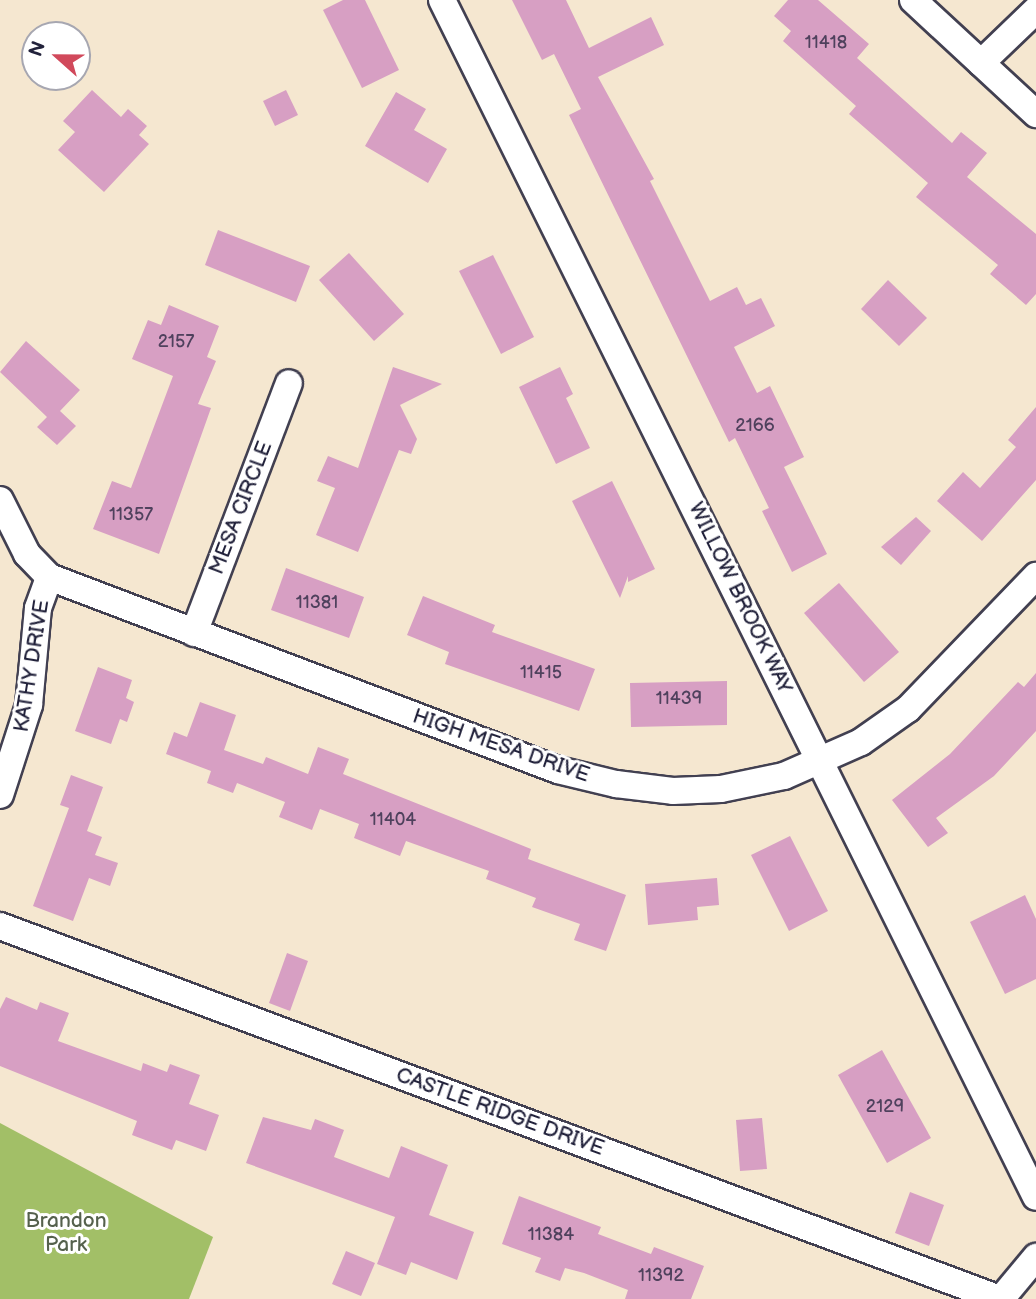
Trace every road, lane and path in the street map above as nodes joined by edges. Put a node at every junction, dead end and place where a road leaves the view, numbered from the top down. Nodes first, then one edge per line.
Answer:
1 (442, 0) edge
2 (913, 0) edge
3 (1036, 10) edge
4 (981, 63) junction
5 (1036, 114) edge
6 (289, 383) dead end
7 (0, 500) edge
8 (1036, 576) edge
9 (49, 577) junction
10 (194, 633) junction
11 (821, 762) junction
12 (0, 795) edge
13 (0, 926) edge
14 (1036, 1197) edge
15 (1036, 1256) edge
16 (1000, 1299) edge

1 - 11 street, WILLOW BROOK WAY
2 - 4 street
3 - 4 street
4 - 5 street
6 - 10 street, MESA CIRCLE
7 - 9 street, HIGH MESA DRIVE
8 - 11 street, HIGH MESA DRIVE
9 - 10 street, HIGH MESA DRIVE
9 - 12 street, KATHY DRIVE
10 - 11 street, HIGH MESA DRIVE
11 - 14 street, WILLOW BROOK WAY
13 - 16 street, CASTLE RIDGE DRIVE
15 - 16 street, CASTLE RIDGE DRIVE

